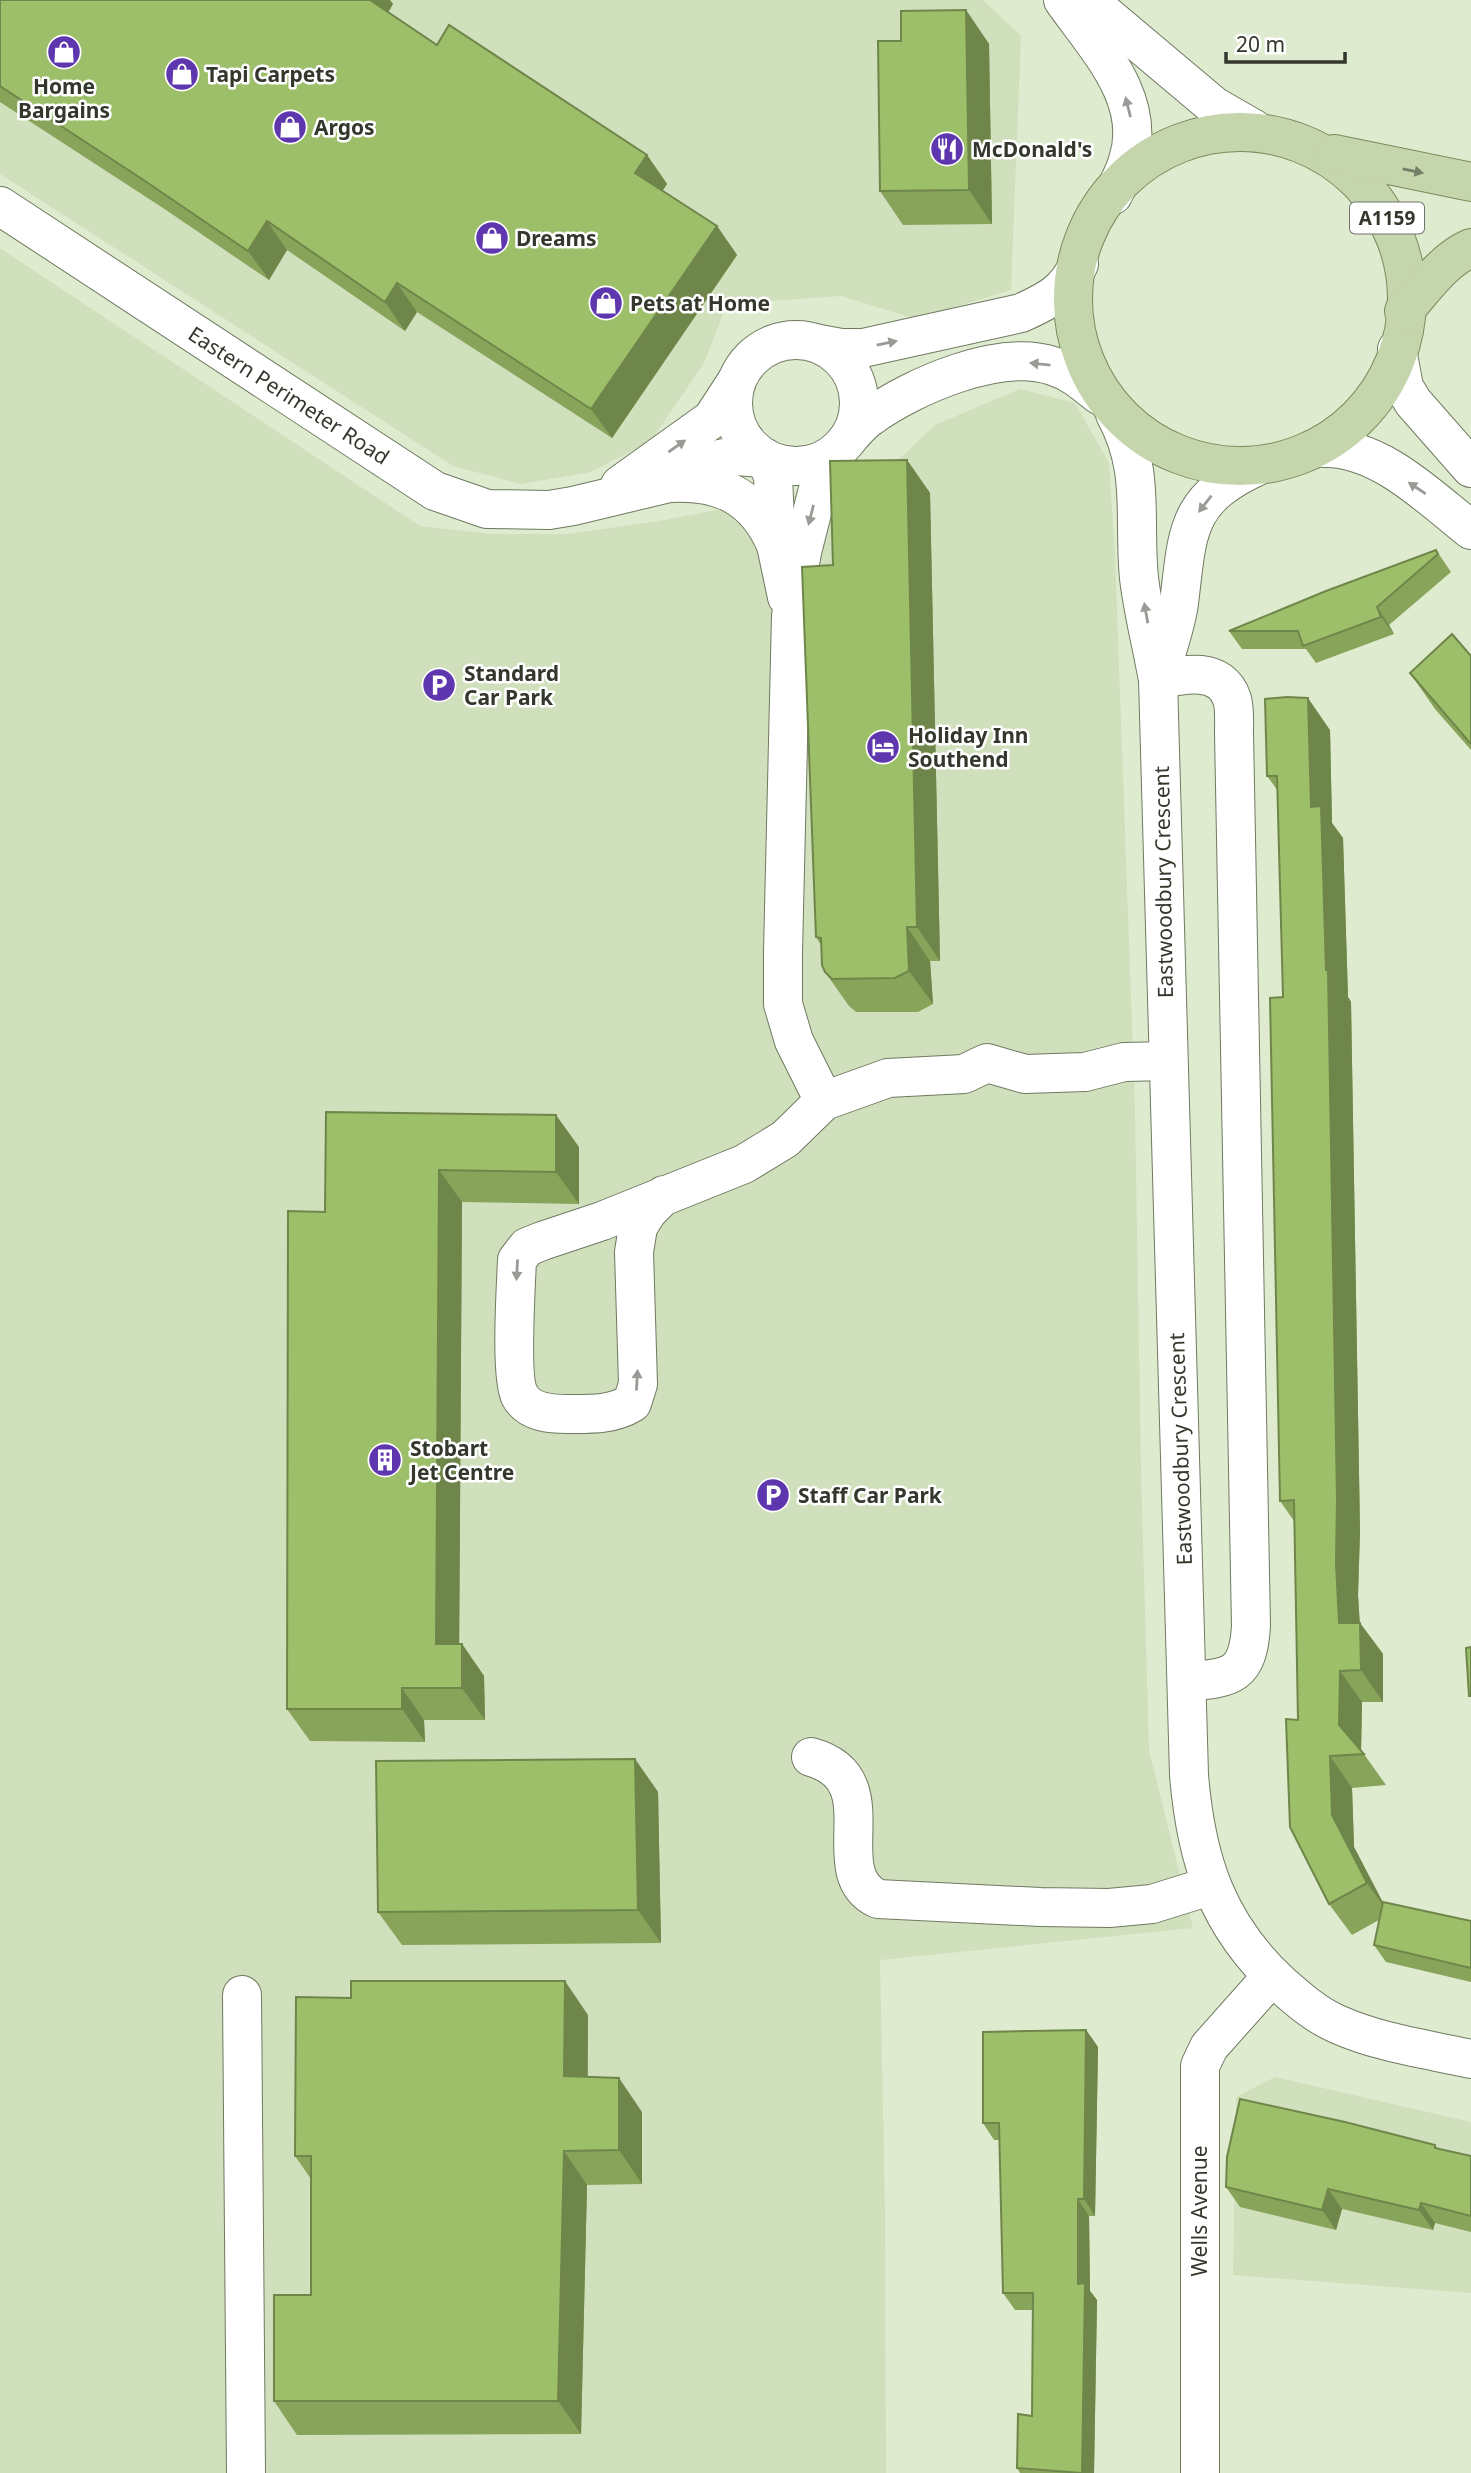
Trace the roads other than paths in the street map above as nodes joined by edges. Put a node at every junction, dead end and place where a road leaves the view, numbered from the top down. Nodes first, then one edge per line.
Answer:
1 (1063, 0) edge
2 (1088, 0) edge
3 (1254, 129) junction
4 (1322, 151) junction
5 (1471, 182) edge
6 (1113, 195) junction
7 (0, 206) edge
8 (1471, 248) edge
9 (1079, 264) junction
10 (1404, 311) junction
11 (819, 344) junction
12 (1397, 349) junction
13 (736, 382) junction
14 (1107, 405) junction
15 (841, 446) junction
16 (1324, 448) junction
17 (765, 458) junction
18 (1260, 465) junction
19 (1471, 468) edge
20 (669, 483) junction
21 (601, 498) junction
22 (1471, 530) edge
23 (776, 545) junction
24 (791, 616) junction
25 (1158, 680) junction
26 (1168, 1061) junction
27 (840, 1095) junction
28 (664, 1195) junction
29 (1186, 1681) junction
30 (1210, 1886) junction
31 (915, 1900) dead end
32 (1272, 1976) junction
33 (242, 1995) dead end
34 (1471, 2059) edge
35 (246, 2473) edge
36 (1200, 2473) edge

6 -> 1 street
2 - 3 street
3 - 4 main road, A1159
3 - 6 main road, A1159
4 -> 5 main road, A1159
4 - 10 main road, A1159
6 - 9 main road, A1159
7 - 21 street, Eastern Perimeter Road
8 - 10 main road
11 -> 9 street
9 - 14 main road, A1159
10 - 12 main road, A1159
11 - 13 street
11 - 15 street
12 - 16 main road, A1159
12 - 19 street
13 - 17 street
21 -> 13 street, Eastern Perimeter Road
14 -> 15 street
14 - 18 main road, A1159
25 -> 14 street, Eastwoodbury Crescent
15 - 17 street
15 -> 24 street
16 - 18 main road, A1159
22 -> 16 street
17 - 20 street, Eastern Perimeter Road
17 - 23 street
18 -> 25 street, Eastwoodbury Crescent
20 - 21 street, Eastern Perimeter Road
20 - 23 street
23 - 24 street
24 - 27 street
25 - 26 street, Eastwoodbury Crescent
25 - 29 street
26 - 27 street
26 - 29 street, Eastwoodbury Crescent
27 - 28 street
28 -> 28 street
29 - 30 street, Eastwoodbury Crescent
30 - 31 street
30 - 32 street, Eastwoodbury Crescent
32 - 34 street, Eastwoodbury Crescent
32 - 36 street, Wells Avenue
33 - 35 street

